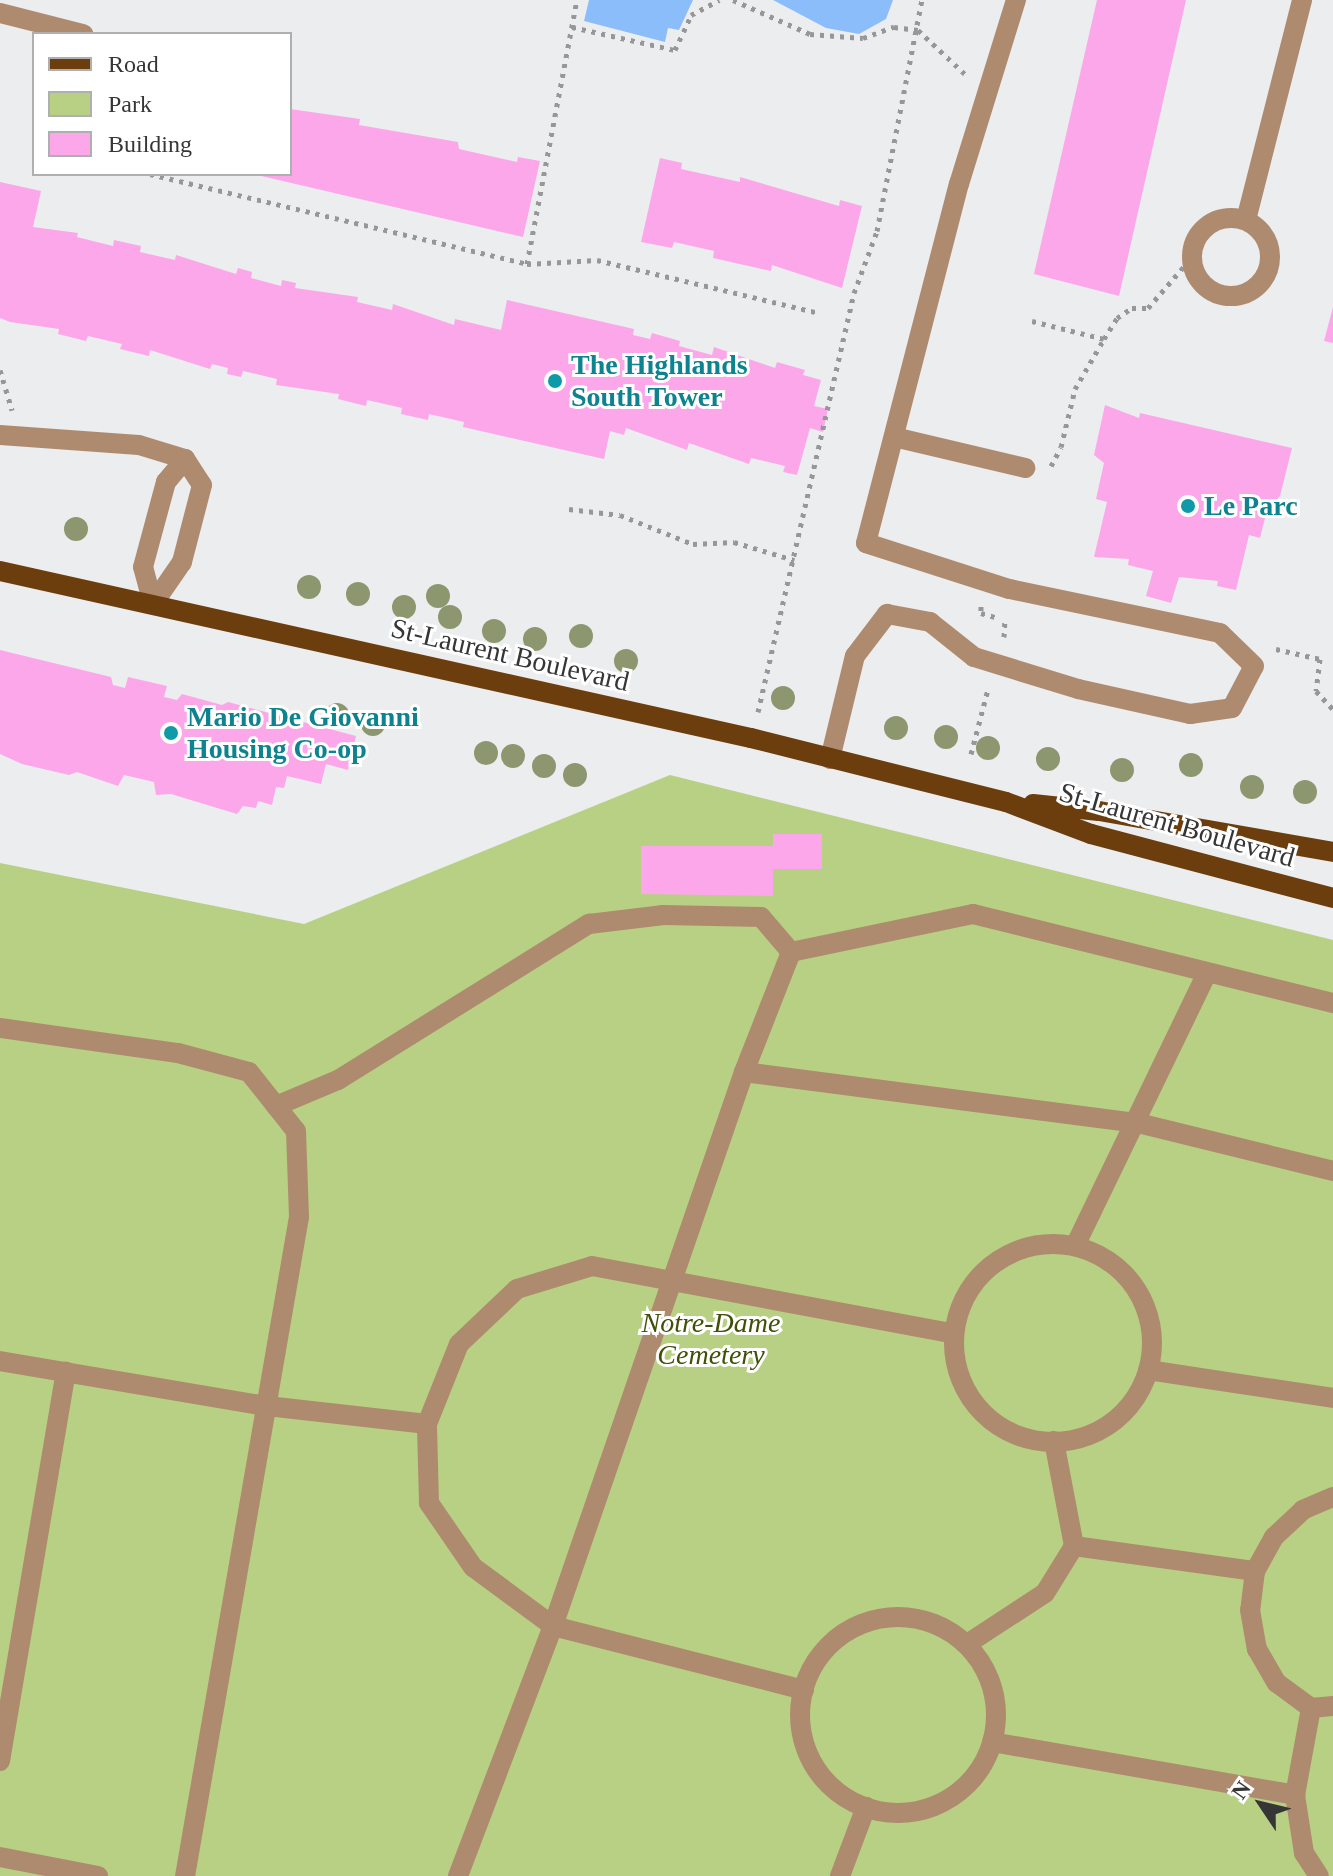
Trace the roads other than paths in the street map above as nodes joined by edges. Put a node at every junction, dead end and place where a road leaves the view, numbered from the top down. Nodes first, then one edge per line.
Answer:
1 (1016, 0) edge
2 (1302, 0) edge
3 (0, 13) edge
4 (75, 32) edge
5 (1246, 220) junction
6 (0, 435) edge
7 (894, 437) junction
8 (185, 459) junction
9 (1025, 468) road end
10 (0, 571) edge
11 (153, 604) junction
12 (830, 759) junction
13 (1006, 802) junction
14 (1333, 852) edge
15 (1333, 898) edge
16 (791, 952) junction
17 (1207, 973) junction
18 (1333, 1003) edge
19 (0, 1028) edge
20 (744, 1072) junction
21 (276, 1106) junction
22 (1138, 1123) junction
23 (1333, 1171) edge
24 (1075, 1246) junction
25 (673, 1279) junction
26 (954, 1334) junction
27 (0, 1361) edge
28 (1148, 1370) junction
29 (66, 1372) junction
30 (1333, 1398) edge
31 (267, 1406) junction
32 (427, 1424) junction
33 (1054, 1441) junction
34 (1333, 1497) edge
35 (1074, 1546) junction
36 (1255, 1571) junction
37 (553, 1626) junction
38 (967, 1644) junction
39 (804, 1690) junction
40 (1333, 1706) edge
41 (1311, 1708) junction
42 (992, 1742) junction
43 (0, 1761) edge
44 (1295, 1795) junction
45 (866, 1807) junction
46 (0, 1857) edge
47 (98, 1876) edge
48 (185, 1876) edge
49 (458, 1876) edge
50 (840, 1876) edge
51 (1319, 1876) edge

1 - 7 lane
2 - 5 lane
3 - 4 lane
5 - 5 lane
6 - 8 lane
7 - 9 lane
7 - 12 lane
8 - 11 lane
8 - 11 lane
10 - 11 main road, St-Laurent Boulevard
11 - 12 main road, St-Laurent Boulevard
12 - 13 main road, St-Laurent Boulevard
13 - 14 main road, St-Laurent Boulevard
13 - 15 main road, St-Laurent Boulevard
16 - 17 lane
16 - 20 lane
16 - 21 lane
17 - 18 lane
17 - 22 lane
19 - 21 lane
20 - 22 lane
20 - 25 lane
21 - 31 lane
22 - 23 lane
22 - 24 lane
24 - 26 lane
24 - 28 lane
25 - 26 lane
25 - 32 lane
25 - 37 lane
26 - 33 lane
27 - 29 lane
28 - 30 lane
28 - 33 lane
29 - 31 lane
29 - 43 lane
31 - 32 lane
31 - 48 lane
32 - 37 lane
33 - 35 lane
34 - 36 lane
35 - 36 lane
35 - 38 lane
36 - 41 lane
37 - 39 lane
37 - 49 lane
38 - 39 lane
38 - 42 lane
39 - 45 lane
40 - 41 lane
41 - 44 lane
42 - 44 lane
42 - 45 lane
44 - 51 lane
45 - 50 lane
46 - 47 lane

